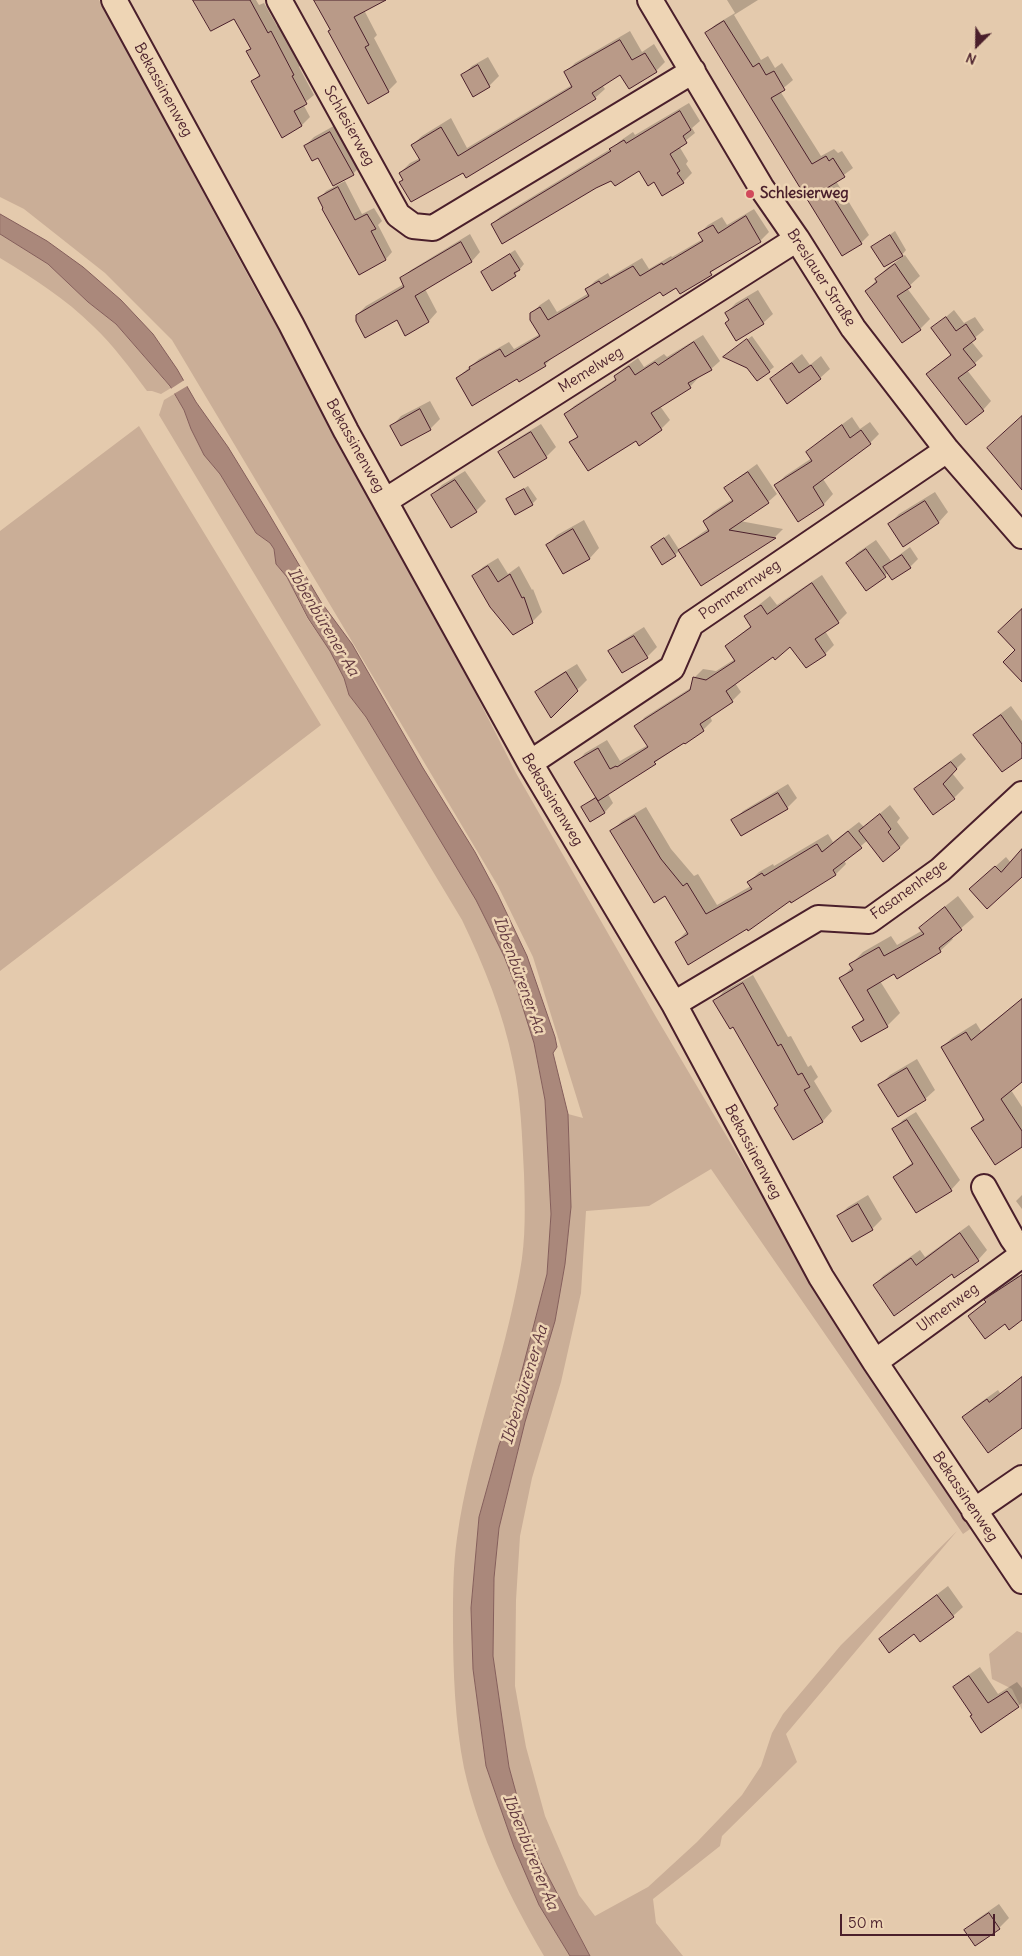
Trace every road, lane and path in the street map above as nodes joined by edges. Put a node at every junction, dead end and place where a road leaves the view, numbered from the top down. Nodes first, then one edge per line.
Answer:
1 (114, 0) edge
2 (279, 0) edge
3 (650, 0) edge
4 (693, 71) junction
5 (797, 239) junction
6 (947, 450) junction
7 (385, 501) junction
8 (1022, 536) edge
9 (530, 763) junction
10 (1022, 794) edge
11 (674, 1004) junction
12 (984, 1187) dead end
13 (1022, 1254) edge
14 (875, 1362) junction
15 (1022, 1478) edge
16 (974, 1511) junction
17 (1022, 1582) edge

1 - 7 street, Bekassinenweg
2 - 4 street, Schlesierweg
3 - 4 street, Breslauer Straße
4 - 5 street, Breslauer Straße
5 - 6 street, Breslauer Straße
5 - 7 street, Memelweg
6 - 8 street, Breslauer Straße
6 - 9 street, Pommernweg
7 - 9 street, Bekassinenweg
9 - 11 street, Bekassinenweg
10 - 11 street, Fasanenhege
11 - 14 street, Bekassinenweg
12 - 13 street, Ulmenweg
13 - 14 street, Ulmenweg
14 - 16 street, Bekassinenweg
15 - 16 street
16 - 17 street, Bekassinenweg

